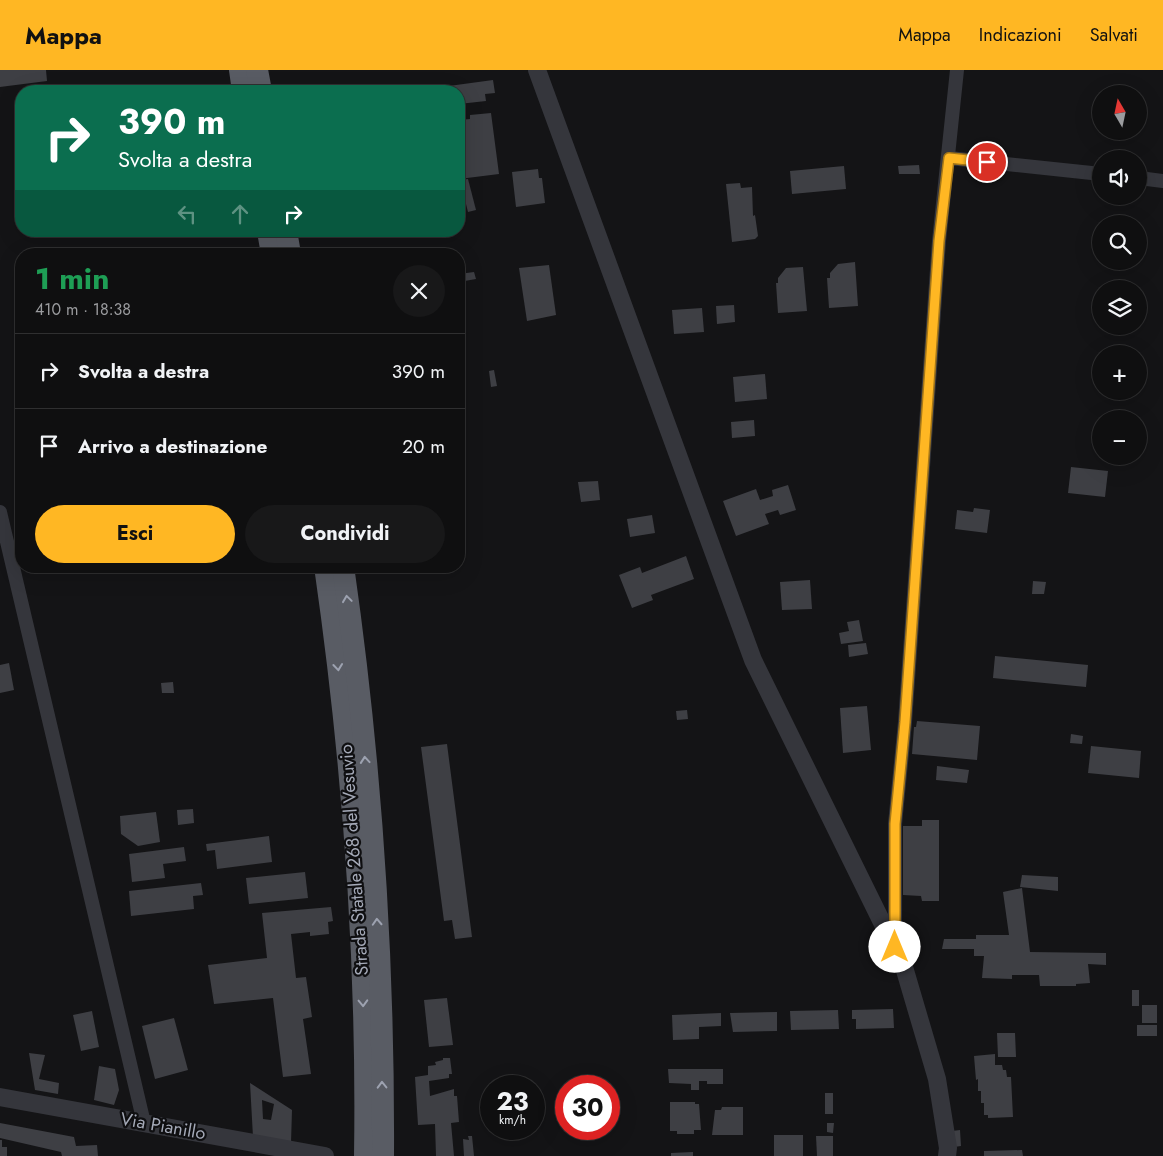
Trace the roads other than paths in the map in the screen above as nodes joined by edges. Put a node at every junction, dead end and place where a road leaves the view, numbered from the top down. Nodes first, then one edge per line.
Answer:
1 (240, 70) edge
2 (258, 70) edge
3 (538, 70) edge
4 (957, 70) edge
5 (242, 85) edge
6 (260, 85) edge
7 (949, 158) junction
8 (1092, 173) edge
9 (1147, 179) edge
10 (1163, 181) edge
11 (0, 512) edge
12 (326, 573) edge
13 (344, 573) edge
14 (895, 947) junction
15 (0, 1097) edge
16 (144, 1122) junction
17 (374, 1133) junction
18 (325, 1156) edge
19 (365, 1156) edge
20 (383, 1156) edge
21 (946, 1156) edge

1 - 5 highway
2 - 6 highway
3 - 14 street
4 - 7 street
7 - 8 street
7 - 14 street
9 - 10 street
11 - 16 street
12 -> 17 highway, Strada Statale 268 del Vesuvio
17 -> 13 highway, Strada Statale 268 del Vesuvio
14 - 21 street
15 - 16 street, Via Pianillo
16 - 18 street, Via Pianillo
17 - 19 highway, Strada Statale 268 del Vesuvio
17 - 20 highway, Strada Statale 268 del Vesuvio

